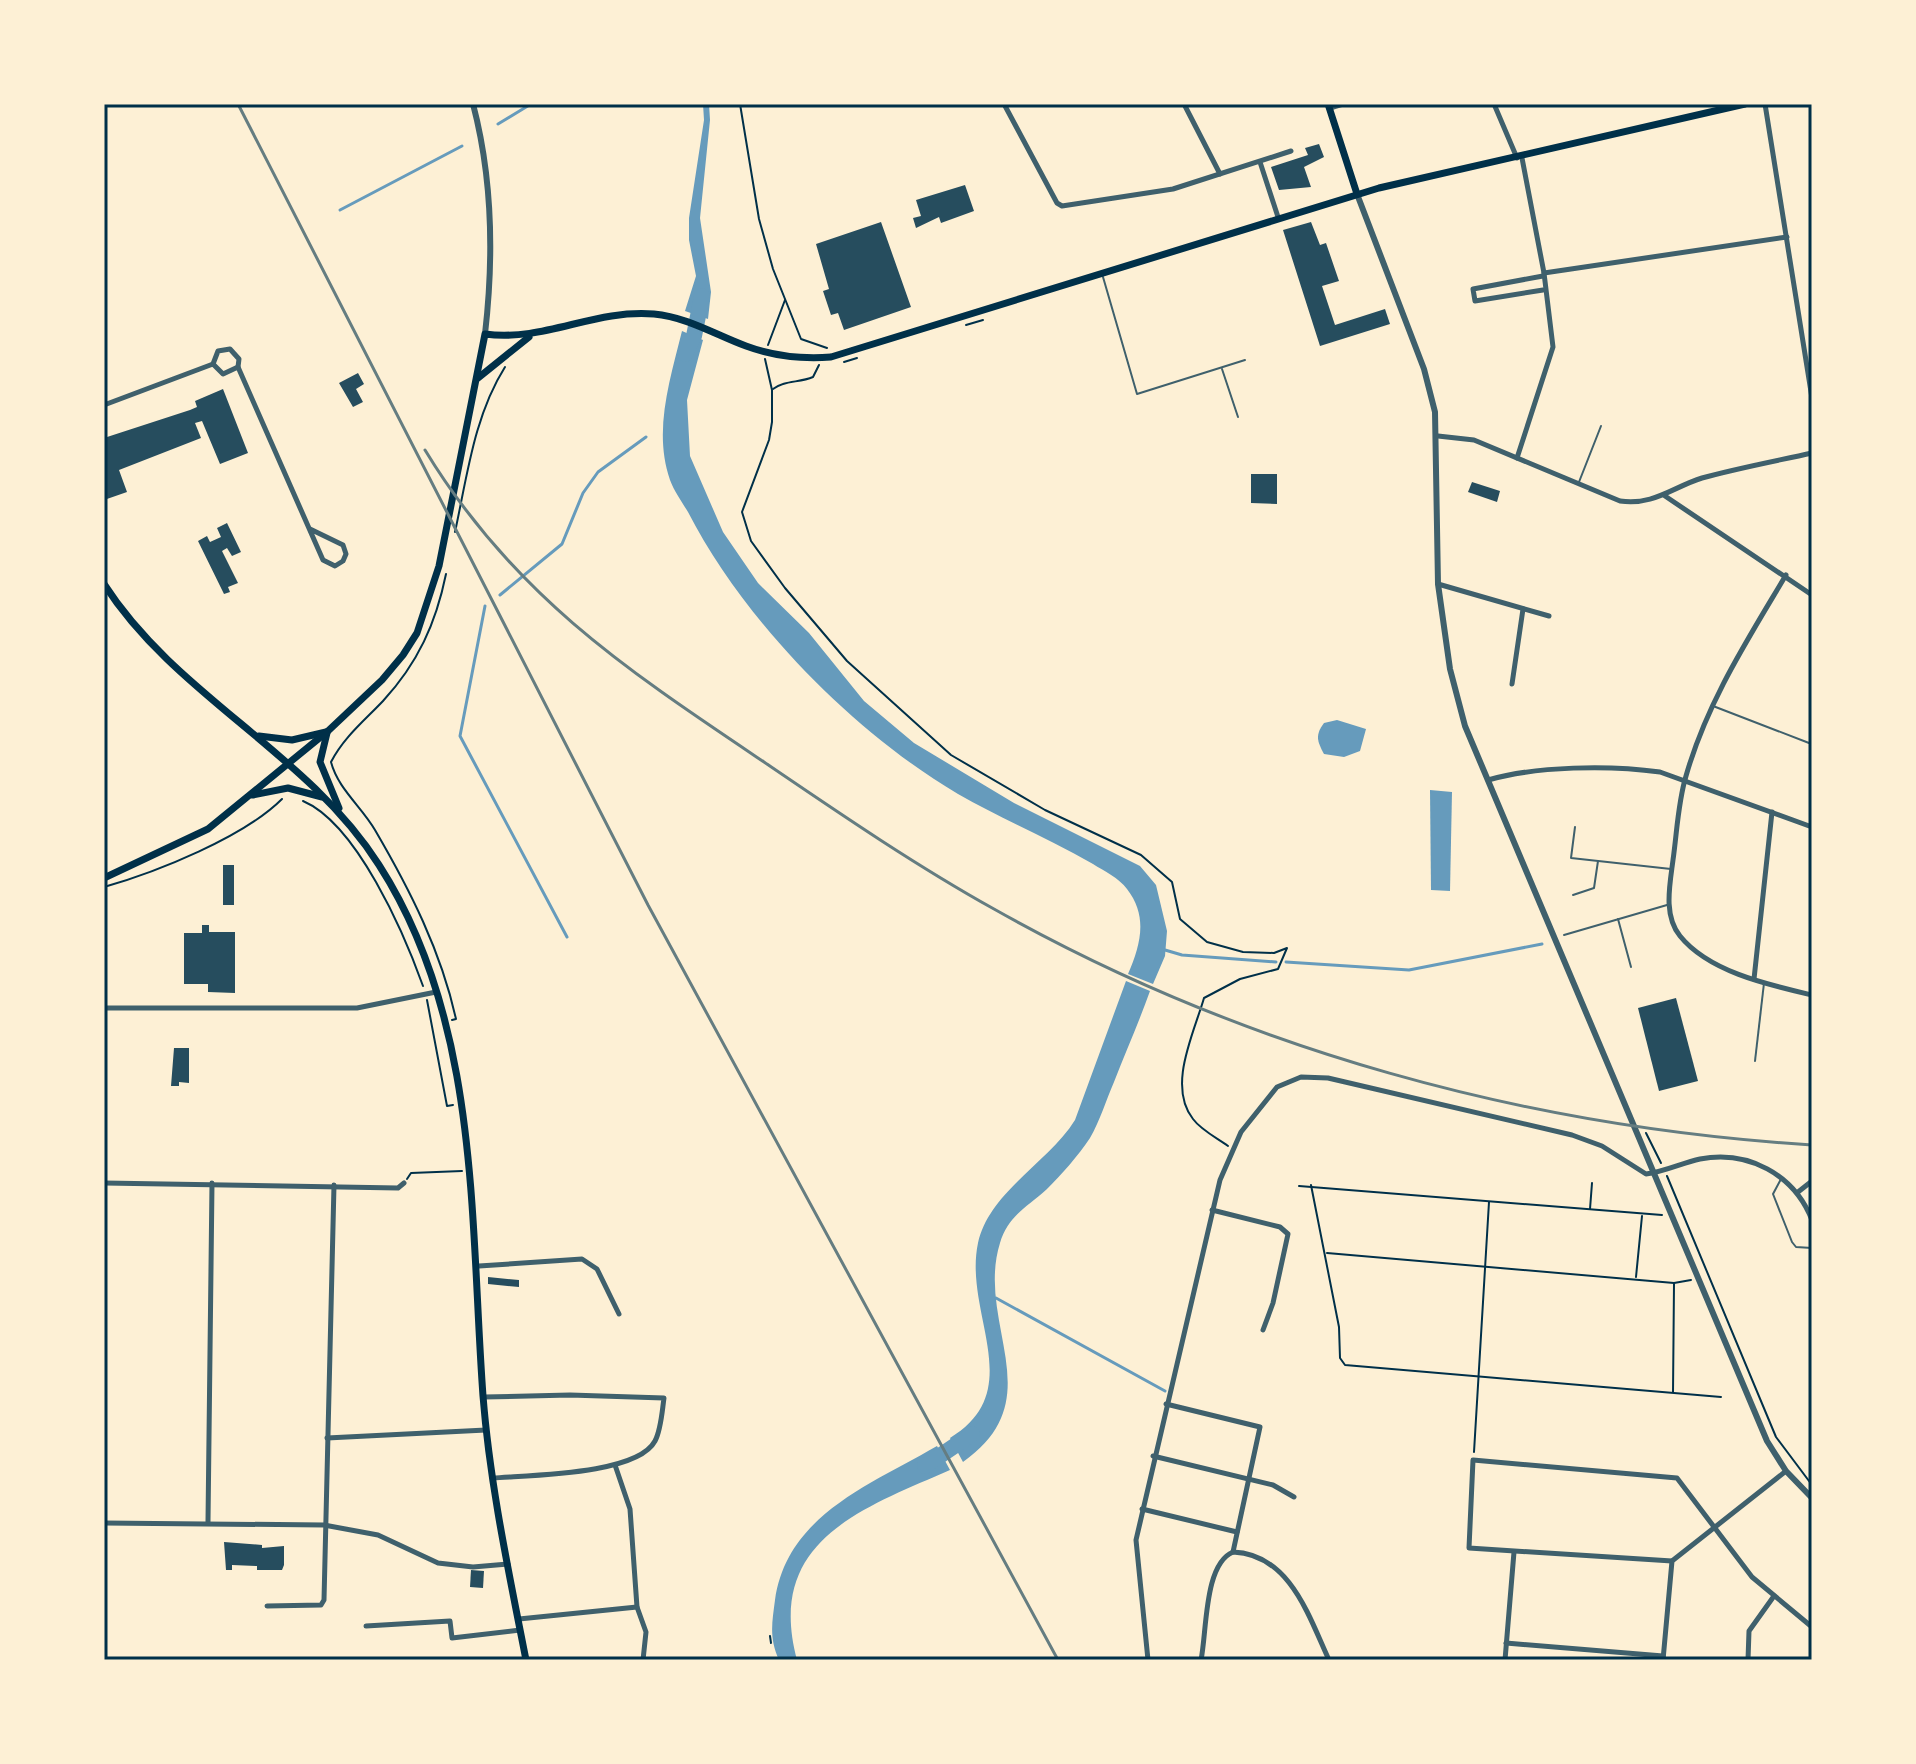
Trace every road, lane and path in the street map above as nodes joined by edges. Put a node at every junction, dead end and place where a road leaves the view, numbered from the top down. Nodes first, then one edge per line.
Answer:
1 (473, 104) edge
2 (740, 104) edge
3 (1004, 104) edge
4 (1184, 104) edge
5 (1343, 104) edge
6 (1494, 104) edge
7 (1745, 104) edge
8 (1765, 104) edge
9 (1329, 106) edge
10 (1291, 151) dead end
11 (1520, 158) junction
12 (1260, 162) junction
13 (1220, 174) junction
14 (1357, 194) junction
15 (1278, 217) junction
16 (1787, 237) junction
17 (1101, 272) junction
18 (1543, 274) junction
19 (1543, 290) junction
20 (485, 334) junction
21 (533, 335) junction
22 (830, 350) dead end
23 (1245, 360) dead end
24 (508, 361) dead end
25 (213, 364) junction
26 (819, 365) dead end
27 (238, 367) junction
28 (1221, 367) junction
29 (478, 378) junction
30 (1812, 398) edge
31 (104, 405) edge
32 (1238, 417) dead end
33 (1601, 426) dead end
34 (1438, 436) junction
35 (1812, 453) edge
36 (1517, 458) junction
37 (1578, 483) junction
38 (1665, 496) junction
39 (310, 529) junction
40 (454, 538) dead end
41 (443, 568) junction
42 (1786, 575) junction
43 (104, 584) edge
44 (1438, 584) junction
45 (1812, 595) edge
46 (1523, 609) junction
47 (1549, 616) dead end
48 (1512, 684) dead end
49 (1712, 706) junction
50 (328, 731) junction
51 (259, 736) junction
52 (1809, 743) dead end
53 (289, 763) junction
54 (1685, 779) junction
55 (1487, 780) junction
56 (288, 793) dead end
57 (251, 795) junction
58 (296, 798) dead end
59 (327, 799) junction
60 (1772, 812) junction
61 (341, 813) junction
62 (1575, 827) dead end
63 (1812, 827) edge
64 (1598, 861) junction
65 (1672, 869) junction
66 (104, 878) edge
67 (104, 887) edge
68 (1573, 895) dead end
69 (1670, 904) junction
70 (1618, 919) junction
71 (1564, 935) dead end
72 (1631, 967) dead end
73 (1754, 979) junction
74 (1764, 982) junction
75 (436, 992) junction
76 (426, 994) junction
77 (1812, 995) edge
78 (104, 1008) edge
79 (456, 1019) dead end
80 (1755, 1061) dead end
81 (460, 1104) junction
82 (1232, 1149) junction
83 (472, 1171) junction
84 (1655, 1173) junction
85 (1781, 1178) junction
86 (1812, 1181) edge
87 (104, 1183) edge
88 (212, 1183) junction
89 (404, 1183) joint
90 (1592, 1183) dead end
91 (334, 1185) junction
92 (1311, 1185) junction
93 (1299, 1186) dead end
94 (1798, 1192) junction
95 (1490, 1201) junction
96 (1212, 1210) junction
97 (1590, 1210) junction
98 (1671, 1211) junction
99 (1642, 1215) junction
100 (1812, 1220) edge
101 (1690, 1234) dead end
102 (1812, 1248) edge
103 (1325, 1253) junction
104 (479, 1266) junction
105 (1485, 1267) junction
106 (1698, 1277) junction
107 (1636, 1280) junction
108 (1674, 1283) junction
109 (619, 1314) dead end
110 (1263, 1330) dead end
111 (1479, 1377) junction
112 (1673, 1392) junction
113 (484, 1397) junction
114 (1721, 1397) dead end
115 (1166, 1404) junction
116 (487, 1430) junction
117 (327, 1438) junction
118 (1153, 1456) junction
119 (1473, 1460) junction
120 (615, 1465) junction
121 (1786, 1471) junction
122 (493, 1478) junction
123 (1249, 1479) junction
124 (1812, 1485) edge
125 (1294, 1497) dead end
126 (1812, 1498) edge
127 (1142, 1509) junction
128 (208, 1522) junction
129 (104, 1523) edge
130 (324, 1525) junction
131 (1715, 1528) junction
132 (1237, 1532) junction
133 (1233, 1552) junction
134 (1514, 1552) junction
135 (1672, 1561) junction
136 (509, 1564) junction
137 (1774, 1596) junction
138 (267, 1606) dead end
139 (637, 1607) junction
140 (519, 1619) junction
141 (366, 1626) dead end
142 (1812, 1627) edge
143 (520, 1630) junction
144 (770, 1636) dead end
145 (771, 1643) dead end
146 (1506, 1643) junction
147 (1663, 1658) edge
148 (526, 1660) edge
149 (643, 1660) edge
150 (1148, 1660) edge
151 (1201, 1660) edge
152 (1329, 1660) edge
153 (1505, 1660) edge
154 (1748, 1660) edge

1 - 20 street
2 - 22 path
3 - 13 street
4 - 13 street
5 - 9 street
6 - 11 street
7 - 11 main road
8 - 16 street
9 - 14 main road
10 - 12 street
11 - 14 main road
11 - 18 street
12 - 13 street
12 - 15 street
14 - 15 main road
14 - 34 street
15 - 17 main road
16 - 18 street
16 - 30 street
17 - 21 main road
17 - 28 lane
18 - 19 street
18 - 19 street
19 - 36 street
20 - 21 main road
20 - 29 main road
21 - 29 main road
23 - 28 lane
24 - 40 path
25 - 27 street
25 - 27 street
25 - 31 street
26 - 82 path
27 - 39 street
28 - 32 lane
29 - 41 main road
33 - 37 lane
34 - 36 street
34 - 44 street
35 - 38 street
36 - 37 street
37 - 38 street
38 - 42 street
39 - 39 street
41 - 50 main road
41 - 79 path
42 - 45 street
42 - 49 street
43 - 51 main road
44 - 46 street
44 - 55 street
46 - 47 street
46 - 48 street
49 - 52 lane
49 - 54 street
50 - 51 main road
50 - 53 main road
50 - 61 main road
51 - 53 main road
53 - 57 main road
53 - 59 main road
54 - 55 street
54 - 60 street
54 - 65 street
55 - 84 street
56 - 67 path
57 - 59 main road
57 - 66 main road
58 - 76 path
59 - 61 main road
60 - 63 street
60 - 73 street
61 - 75 main road
62 - 64 lane
64 - 65 lane
64 - 68 lane
65 - 69 street
69 - 70 lane
69 - 73 street
70 - 71 lane
70 - 72 lane
73 - 74 street
74 - 77 street
74 - 80 lane
75 - 76 street
75 - 81 main road
76 - 78 street
76 - 81 path
81 - 83 main road
82 - 84 street
82 - 96 street
83 - 89 path
83 - 104 main road
84 - 85 street
84 - 98 street
85 - 94 street
85 - 102 lane
86 - 94 street
87 - 88 street
88 - 91 street
88 - 128 street
89 - 91 street
90 - 97 path
91 - 117 street
92 - 93 path
92 - 95 path
92 - 103 path
94 - 100 street
95 - 97 path
95 - 105 path
96 - 110 street
96 - 115 street
97 - 99 path
98 - 99 path
98 - 106 street
99 - 107 path
101 - 124 path
103 - 105 path
103 - 111 path
104 - 109 street
104 - 113 main road
105 - 107 path
105 - 111 path
106 - 108 path
106 - 121 street
107 - 108 path
108 - 112 path
111 - 112 path
111 - 119 path
112 - 114 path
113 - 116 main road
113 - 120 street
115 - 118 street
115 - 123 street
116 - 117 street
116 - 122 main road
117 - 130 street
118 - 123 street
118 - 127 street
119 - 131 street
119 - 134 street
120 - 122 street
120 - 139 street
121 - 126 street
121 - 131 street
122 - 136 main road
123 - 125 street
123 - 132 street
127 - 132 street
127 - 150 street
128 - 129 street
128 - 130 street
130 - 136 street
130 - 138 street
131 - 135 street
131 - 137 street
132 - 133 street
133 - 151 street
133 - 152 street
134 - 135 street
134 - 146 street
135 - 147 street
136 - 140 main road
137 - 142 street
137 - 154 street
139 - 140 street
139 - 149 street
140 - 143 main road
141 - 143 street
143 - 148 main road
144 - 145 path
146 - 147 street
146 - 153 street

